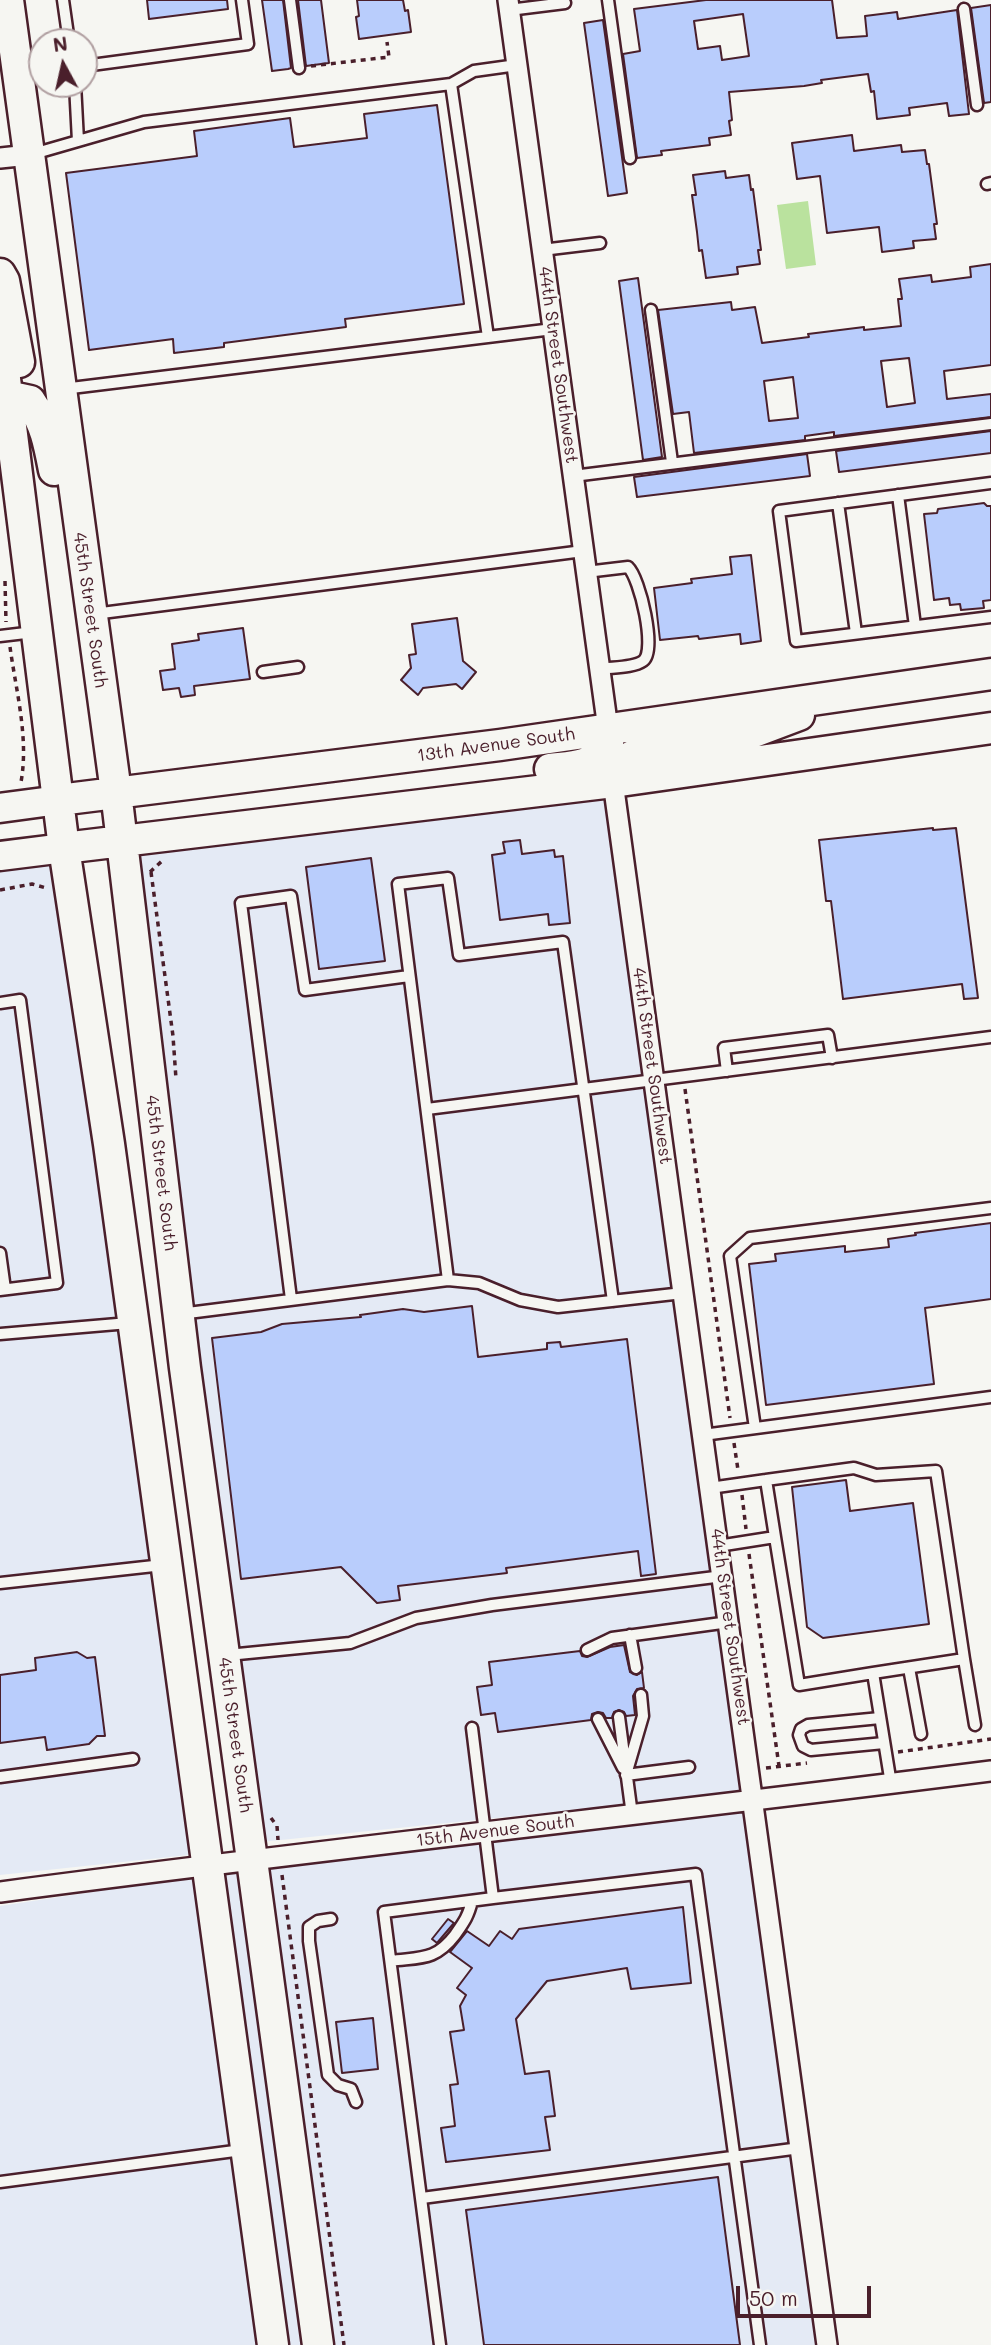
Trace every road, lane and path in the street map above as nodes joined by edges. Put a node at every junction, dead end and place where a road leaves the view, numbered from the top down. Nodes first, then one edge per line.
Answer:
1 (8, 0) edge
2 (63, 0) edge
3 (242, 0) edge
4 (290, 0) edge
5 (608, 0) edge
6 (565, 3) dead end
7 (509, 5) edge
8 (964, 9) dead end
9 (67, 28) edge
10 (387, 43) dead end
11 (98, 64) edge
12 (517, 65) junction
13 (299, 68) joint
14 (451, 84) junction
15 (76, 98) edge
16 (977, 105) dead end
17 (78, 141) junction
18 (14, 157) edge
19 (630, 158) dead end
20 (600, 243) dead end
21 (542, 250) junction
22 (0, 274) edge
23 (651, 310) dead end
24 (553, 329) junction
25 (488, 337) junction
26 (0, 339) edge
27 (62, 389) junction
28 (4, 397) edge
29 (991, 424) edge
30 (672, 462) junction
31 (573, 476) junction
32 (991, 483) edge
33 (898, 495) junction
34 (838, 503) junction
35 (583, 551) junction
36 (586, 572) junction
37 (90, 615) junction
38 (991, 617) edge
39 (915, 626) junction
40 (37, 632) junction
41 (856, 634) junction
42 (0, 636) edge
43 (12, 663) dead end
44 (298, 667) dead end
45 (600, 669) junction
46 (263, 672) dead end
47 (991, 674) edge
48 (852, 696) junction
49 (991, 728) edge
50 (608, 729) junction
51 (613, 782) junction
52 (20, 784) dead end
53 (116, 792) junction
54 (59, 800) junction
55 (0, 808) edge
56 (372, 810) junction
57 (120, 840) junction
58 (64, 848) junction
59 (0, 856) edge
60 (69, 883) junction
61 (0, 890) edge
62 (409, 976) junction
63 (0, 1003) edge
64 (991, 1037) edge
65 (832, 1058) junction
66 (97, 1068) junction
67 (727, 1071) junction
68 (654, 1080) junction
69 (582, 1089) junction
70 (427, 1109) junction
71 (991, 1208) edge
72 (0, 1253) edge
73 (448, 1280) junction
74 (2, 1289) edge
75 (683, 1293) junction
76 (291, 1300) junction
77 (613, 1301) junction
78 (179, 1314) junction
79 (133, 1322) junction
80 (0, 1335) edge
81 (991, 1397) edge
82 (755, 1428) junction
83 (703, 1435) junction
84 (766, 1480) junction
85 (710, 1488) junction
86 (775, 1537) junction
87 (718, 1546) junction
88 (209, 1547) junction
89 (167, 1564) junction
90 (723, 1576) junction
91 (0, 1583) edge
92 (729, 1622) junction
93 (630, 1636) junction
94 (587, 1650) dead end
95 (223, 1655) junction
96 (964, 1659) junction
97 (636, 1668) dead end
98 (909, 1668) junction
99 (873, 1673) junction
100 (228, 1688) junction
101 (641, 1695) dead end
102 (619, 1717) dead end
103 (880, 1718) junction
104 (598, 1719) dead end
105 (975, 1725) dead end
106 (472, 1728) dead end
107 (921, 1734) dead end
108 (884, 1744) junction
109 (133, 1759) dead end
110 (689, 1767) dead end
111 (991, 1771) edge
112 (626, 1775) junction
113 (0, 1777) edge
114 (891, 1784) junction
115 (754, 1800) junction
116 (632, 1816) junction
117 (485, 1832) junction
118 (252, 1860) junction
119 (206, 1865) junction
120 (284, 1889) dead end
121 (0, 1892) edge
122 (493, 1898) junction
123 (472, 1901) junction
124 (331, 1919) dead end
125 (391, 1961) junction
126 (356, 2102) dead end
127 (800, 2148) junction
128 (247, 2149) junction
129 (736, 2157) junction
130 (0, 2182) edge
131 (422, 2197) junction
132 (257, 2227) junction
133 (274, 2345) edge
134 (287, 2345) edge
135 (318, 2345) edge
136 (344, 2345) edge
137 (440, 2345) edge
138 (760, 2345) edge
139 (827, 2345) edge

1 - 18 main road, 45th Street South
2 - 9 lane
3 - 11 lane
4 - 13 lane
5 - 19 lane
6 - 7 lane
7 - 12 street, 44th Street Southwest
8 - 16 lane
10 - 13 path
12 - 14 lane
12 - 21 street, 44th Street Southwest
14 - 17 lane
14 - 25 lane
15 - 17 lane
17 - 18 lane
18 - 27 main road, 45th Street South
20 - 21 lane
21 - 24 street, 44th Street Southwest
22 - 27 main road
23 - 30 lane
24 - 25 lane
24 - 31 street, 44th Street Southwest
25 - 27 lane
26 - 28 main road
27 - 37 main road, 45th Street South
28 - 37 main road
28 - 40 main road
29 - 30 lane
30 - 31 lane
31 - 35 street, 44th Street Southwest
32 - 33 lane
33 - 34 lane
33 - 39 lane
34 - 41 lane
34 - 41 lane
35 - 36 street, 44th Street Southwest
35 - 37 lane
36 - 45 street, 44th Street Southwest
36 - 45 lane
37 - 53 main road, 45th Street South
38 - 39 lane
39 - 41 lane
40 - 42 lane
40 - 54 main road
43 - 52 path
44 - 46 lane
45 - 50 street, 44th Street Southwest
47 - 48 main road, 13th Avenue South
48 - 50 main road, 13th Avenue South
48 - 51 main road
49 - 51 main road
50 - 53 main road, 13th Avenue South
50 - 56 main road
51 - 56 main road
51 - 68 street, 44th Street Southwest
53 - 54 main road, 13th Avenue South
53 - 57 main road, 45th Street South
54 - 55 main road, 13th Avenue South
54 - 58 main road
56 - 57 main road
57 - 58 main road
57 - 78 main road, 45th Street South
58 - 59 main road
58 - 60 main road
60 - 61 path
60 - 66 main road
62 - 69 lane
62 - 70 lane
62 - 76 lane
63 - 74 lane
64 - 65 lane
65 - 67 lane
65 - 67 lane
66 - 78 main road
66 - 79 main road
67 - 68 lane
68 - 69 lane
68 - 75 street, 44th Street Southwest
69 - 70 lane
69 - 77 lane
70 - 73 lane
71 - 82 lane
72 - 74 lane
73 - 76 lane
73 - 77 lane
75 - 77 lane
75 - 83 street, 44th Street Southwest
76 - 78 lane
78 - 88 main road, 45th Street South
79 - 80 lane
79 - 88 main road
79 - 89 main road
81 - 82 lane
82 - 83 lane
83 - 85 street, 44th Street Southwest
84 - 85 lane
84 - 86 lane
84 - 96 lane
85 - 87 street, 44th Street Southwest
86 - 87 lane
86 - 99 lane
87 - 90 street, 44th Street Southwest
88 - 95 main road, 45th Street South
89 - 91 lane
89 - 100 main road
89 - 119 main road
90 - 92 street, 44th Street Southwest
90 - 95 lane
92 - 93 lane
92 - 115 street, 44th Street Southwest
93 - 94 lane
93 - 97 lane
95 - 100 main road, 45th Street South
96 - 98 lane
96 - 105 lane
98 - 99 lane
98 - 107 lane
99 - 103 lane
100 - 118 main road, 45th Street South
101 - 112 lane
102 - 112 lane
103 - 108 lane
103 - 108 lane
104 - 112 lane
106 - 117 lane
108 - 114 lane
109 - 113 lane
110 - 112 lane
111 - 114 street, 15th Avenue South
112 - 116 lane
114 - 115 street, 15th Avenue South
115 - 116 street, 15th Avenue South
115 - 127 street, 44th Street Southwest
116 - 117 street, 15th Avenue South
117 - 118 street, 15th Avenue South
117 - 122 lane
118 - 119 street, 15th Avenue South
118 - 135 main road, 45th Street South
119 - 121 street, 15th Avenue South
119 - 128 main road
120 - 136 path
122 - 123 lane
122 - 129 lane
123 - 125 lane
123 - 125 lane
124 - 126 lane
125 - 131 lane
127 - 129 lane
127 - 139 street, 44th Street Southwest
128 - 130 lane
128 - 132 main road
129 - 131 lane
129 - 138 lane
131 - 137 lane
132 - 133 main road
132 - 134 main road

